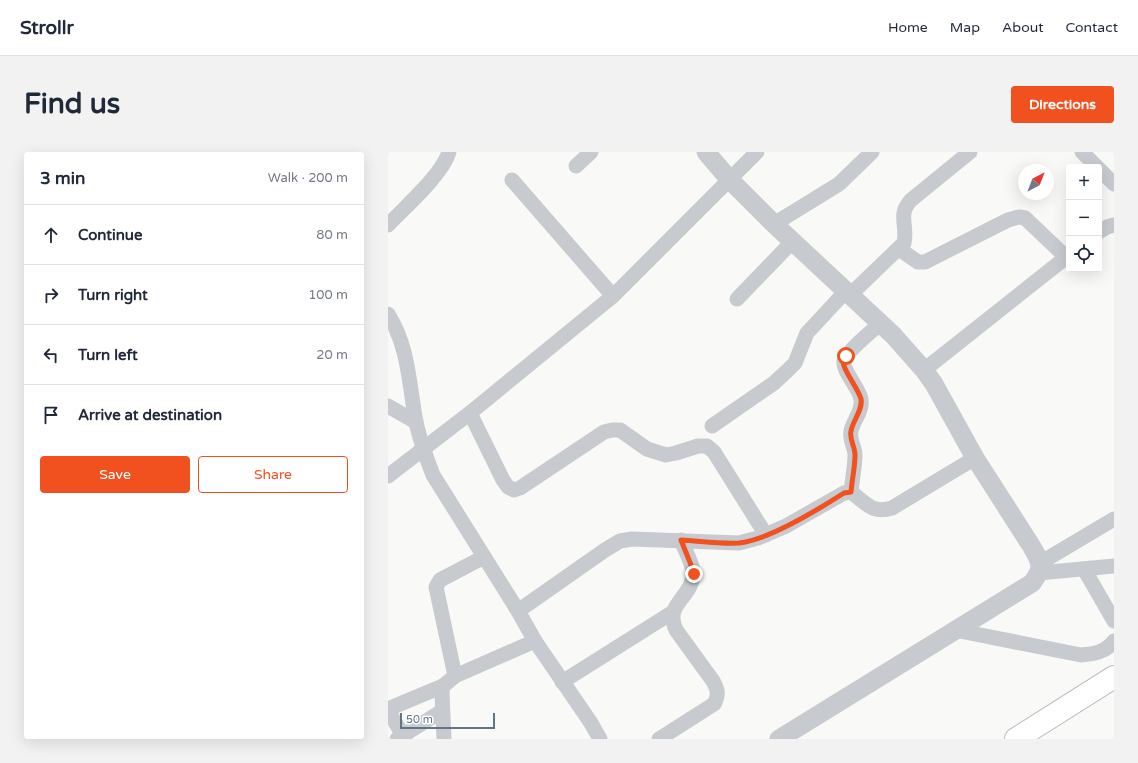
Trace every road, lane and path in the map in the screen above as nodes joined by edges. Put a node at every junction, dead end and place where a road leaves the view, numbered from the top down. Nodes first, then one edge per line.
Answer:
1 (449, 152) edge
2 (591, 152) edge
3 (706, 152) edge
4 (757, 152) edge
5 (872, 152) edge
6 (970, 152) edge
7 (1082, 152) edge
8 (1094, 164) edge
9 (576, 166) dead end
10 (1102, 172) edge
11 (729, 179) junction
12 (512, 180) dead end
13 (1114, 184) edge
14 (774, 224) junction
15 (388, 225) edge
16 (1114, 225) edge
17 (1102, 231) edge
18 (792, 242) junction
19 (899, 249) junction
20 (1066, 254) edge
21 (1066, 258) edge
22 (848, 293) junction
23 (613, 296) junction
24 (737, 299) dead end
25 (388, 314) edge
26 (881, 324) junction
27 (924, 370) junction
28 (388, 406) edge
29 (470, 414) junction
30 (416, 422) junction
31 (712, 426) dead end
32 (423, 450) junction
33 (975, 458) junction
34 (388, 476) edge
35 (851, 492) junction
36 (1114, 519) edge
37 (766, 535) junction
38 (681, 540) junction
39 (484, 557) junction
40 (1114, 566) edge
41 (1040, 568) junction
42 (1084, 569) junction
43 (518, 611) junction
44 (673, 612) junction
45 (1114, 621) edge
46 (955, 630) junction
47 (1114, 640) edge
48 (535, 641) junction
49 (455, 676) junction
50 (1114, 677) edge
51 (562, 682) junction
52 (443, 686) junction
53 (388, 709) edge
54 (442, 711) junction
55 (401, 738) edge
56 (444, 739) edge
57 (600, 739) edge
58 (659, 739) edge
59 (779, 739) edge
60 (1016, 739) edge

1 - 15 street
2 - 9 street
3 - 11 street
4 - 11 street
5 - 14 street
6 - 19 street
7 - 8 street
10 - 13 street
11 - 14 street
11 - 23 street
12 - 23 street
14 - 18 street
16 - 17 street
18 - 22 street
18 - 24 street
19 - 20 street
19 - 22 street
21 - 27 street
22 - 26 street
22 - 31 street
23 - 29 street
25 - 30 street
26 - 27 street
26 - 35 street
27 - 33 street
28 - 30 street
29 - 32 street
29 - 37 street
30 - 32 street
32 - 34 street
32 - 39 street
33 - 35 street
33 - 41 street
35 - 37 street
36 - 41 street
37 - 38 street
38 - 43 street
38 - 44 street
39 - 43 street
39 - 49 street
40 - 42 street
41 - 42 street
41 - 46 street
42 - 45 street
43 - 48 street
44 - 51 street
44 - 58 street
46 - 47 street
46 - 59 street
48 - 49 street
48 - 51 street
49 - 52 street
50 - 60 highway
51 - 57 street
52 - 53 street
52 - 54 street
53 - 55 street
54 - 55 street
54 - 56 street

